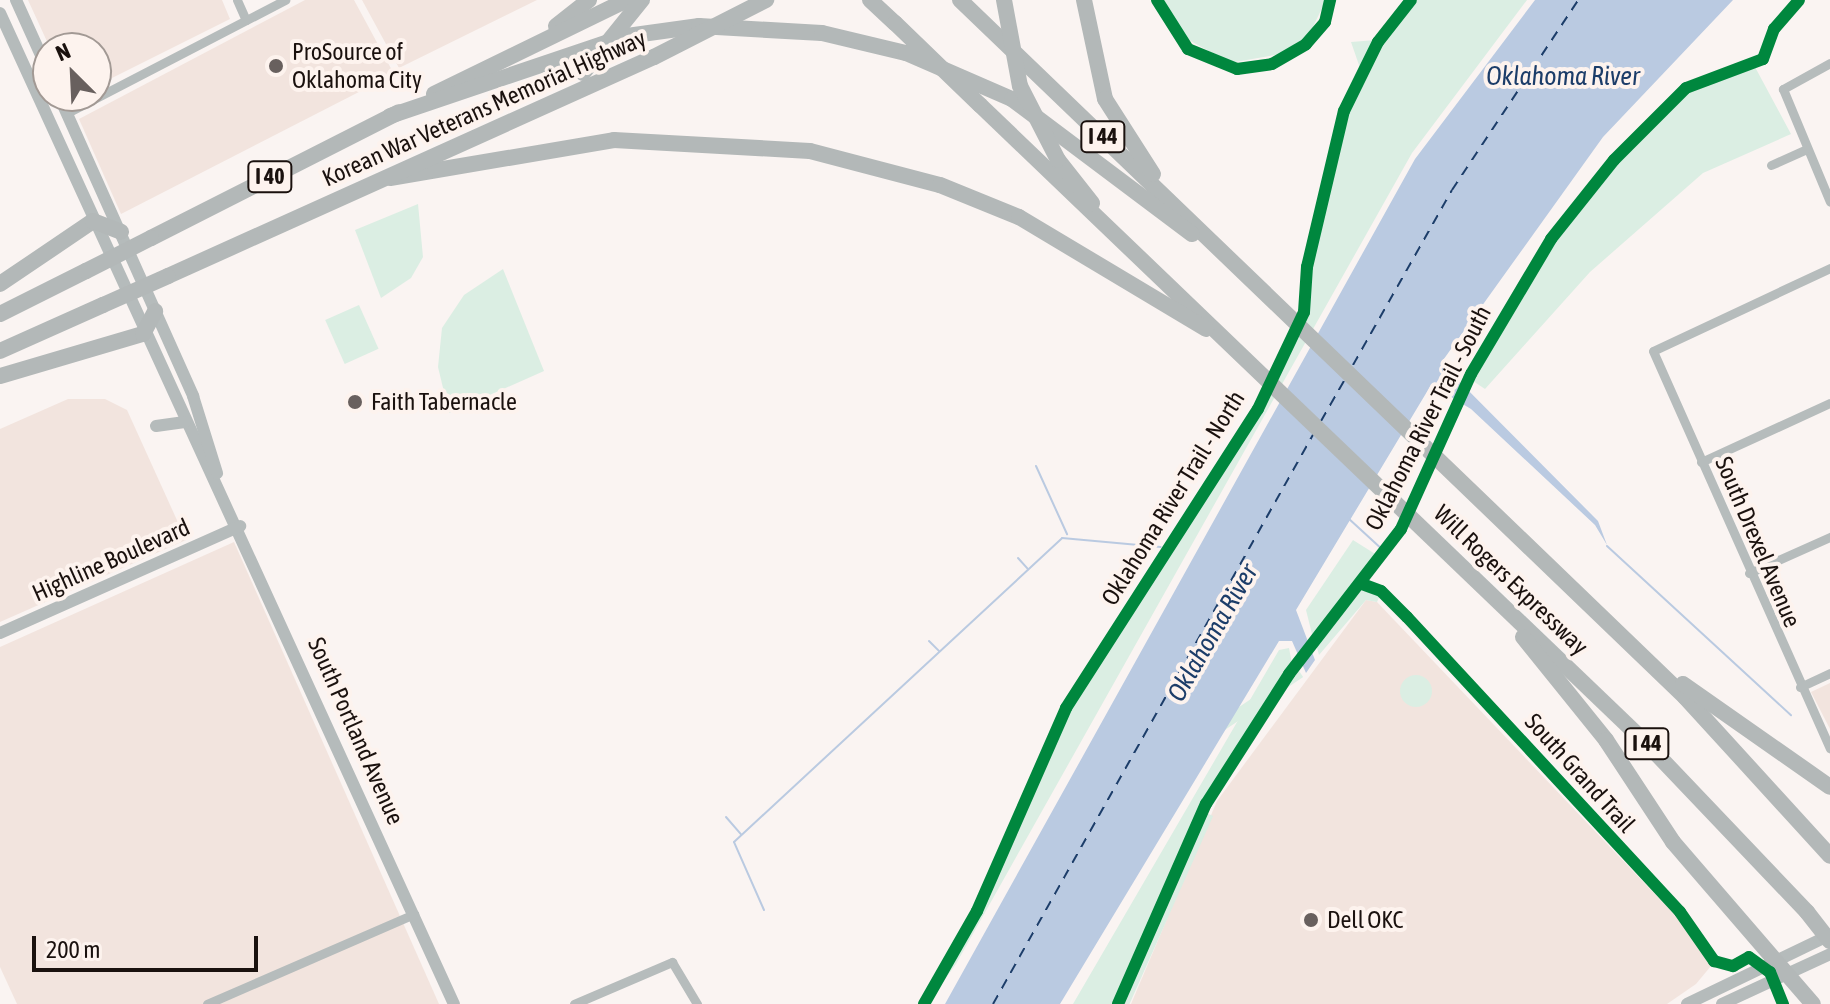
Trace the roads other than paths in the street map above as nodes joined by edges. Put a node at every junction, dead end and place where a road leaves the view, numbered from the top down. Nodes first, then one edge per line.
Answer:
1 (16, 0) edge
2 (237, 0) edge
3 (285, 0) edge
4 (589, 0) edge
5 (627, 0) edge
6 (642, 0) edge
7 (766, 0) edge
8 (870, 0) edge
9 (960, 0) edge
10 (1004, 0) edge
11 (1084, 0) edge
12 (0, 11) edge
13 (246, 20) junction
14 (32, 36) edge
15 (518, 51) junction
16 (1830, 63) edge
17 (547, 107) junction
18 (67, 113) junction
19 (390, 116) junction
20 (49, 122) junction
21 (1805, 150) junction
22 (1771, 165) dead end
23 (390, 178) junction
24 (1829, 197) edge
25 (1189, 219) junction
26 (93, 221) junction
27 (121, 232) junction
28 (1114, 232) junction
29 (1830, 268) edge
30 (1248, 277) junction
31 (0, 284) edge
32 (155, 311) junction
33 (0, 314) edge
34 (143, 334) junction
35 (1233, 345) junction
36 (0, 351) edge
37 (0, 376) edge
38 (174, 402) junction
39 (1830, 403) edge
40 (185, 422) junction
41 (1701, 462) junction
42 (218, 476) junction
43 (240, 526) junction
44 (1830, 537) edge
45 (1749, 573) junction
46 (1479, 584) junction
47 (0, 633) edge
48 (1648, 661) junction
49 (1830, 673) edge
50 (1800, 687) junction
51 (1830, 748) edge
52 (1830, 787) edge
53 (1830, 856) edge
54 (414, 914) junction
55 (1830, 938) edge
56 (1830, 954) edge
57 (1774, 959) junction
58 (1787, 974) junction
59 (1715, 987) junction
60 (207, 1004) edge
61 (454, 1004) edge
62 (574, 1004) edge
63 (697, 1004) edge
64 (1687, 1004) edge
65 (1723, 1004) edge
66 (1813, 1004) edge

1 - 12 main road
1 - 14 main road
2 - 13 street
3 - 13 street
4 - 15 highway
5 - 15 highway, Korean War Veterans Memorial Highway / I 40
6 - 17 highway, bridge
7 - 17 highway, Korean War Veterans Memorial Highway / I 40, bridge
8 - 28 highway, Will Rogers Expressway / I 44, bridge
9 - 25 highway, Will Rogers Expressway / I 44
10 - 28 highway, bridge
11 - 25 highway
12 - 20 main road, South Portland Avenue
13 - 18 street
15 - 19 highway, Korean War Veterans Memorial Highway / I 40
16 - 21 street
17 - 23 highway, Korean War Veterans Memorial Highway / I 40
18 - 20 main road
18 - 27 main road, South Portland Avenue
19 - 30 highway
19 - 33 highway, Korean War Veterans Memorial Highway / I 40, bridge
20 - 26 main road, South Portland Avenue
21 - 22 street
21 - 24 street
23 - 35 highway
23 - 36 highway, Korean War Veterans Memorial Highway / I 40, bridge
25 - 30 highway, Will Rogers Expressway / I 44
26 - 27 highway
26 - 31 highway
26 - 34 main road, South Portland Avenue
27 - 32 main road, South Portland Avenue
28 - 35 highway, Will Rogers Expressway / I 44
29 - 41 street, South Drexel Avenue
30 - 48 highway, Will Rogers Expressway / I 44
32 - 34 highway
32 - 42 main road, South Portland Avenue
34 - 37 highway
34 - 38 main road, South Portland Avenue
35 - 46 highway, Will Rogers Expressway / I 44
38 - 40 main road, South Portland Avenue
38 - 40 main road
39 - 41 street
40 - 42 main road, South Portland Avenue
41 - 45 street, South Drexel Avenue
42 - 43 main road, South Portland Avenue
43 - 47 main road, Highline Boulevard
43 - 54 main road, South Portland Avenue
44 - 45 street
45 - 50 street, South Drexel Avenue
46 - 55 highway, Will Rogers Expressway / I 44, bridge
46 - 57 highway
48 - 52 highway
48 - 53 highway, Will Rogers Expressway / I 44
49 - 50 street
50 - 51 street, South Drexel Avenue
54 - 60 street
54 - 61 main road, South Portland Avenue
55 - 57 main road
56 - 58 main road
57 - 58 highway
57 - 59 main road
58 - 65 main road
58 - 66 highway
59 - 64 main road
59 - 65 main road
62 - 63 street

